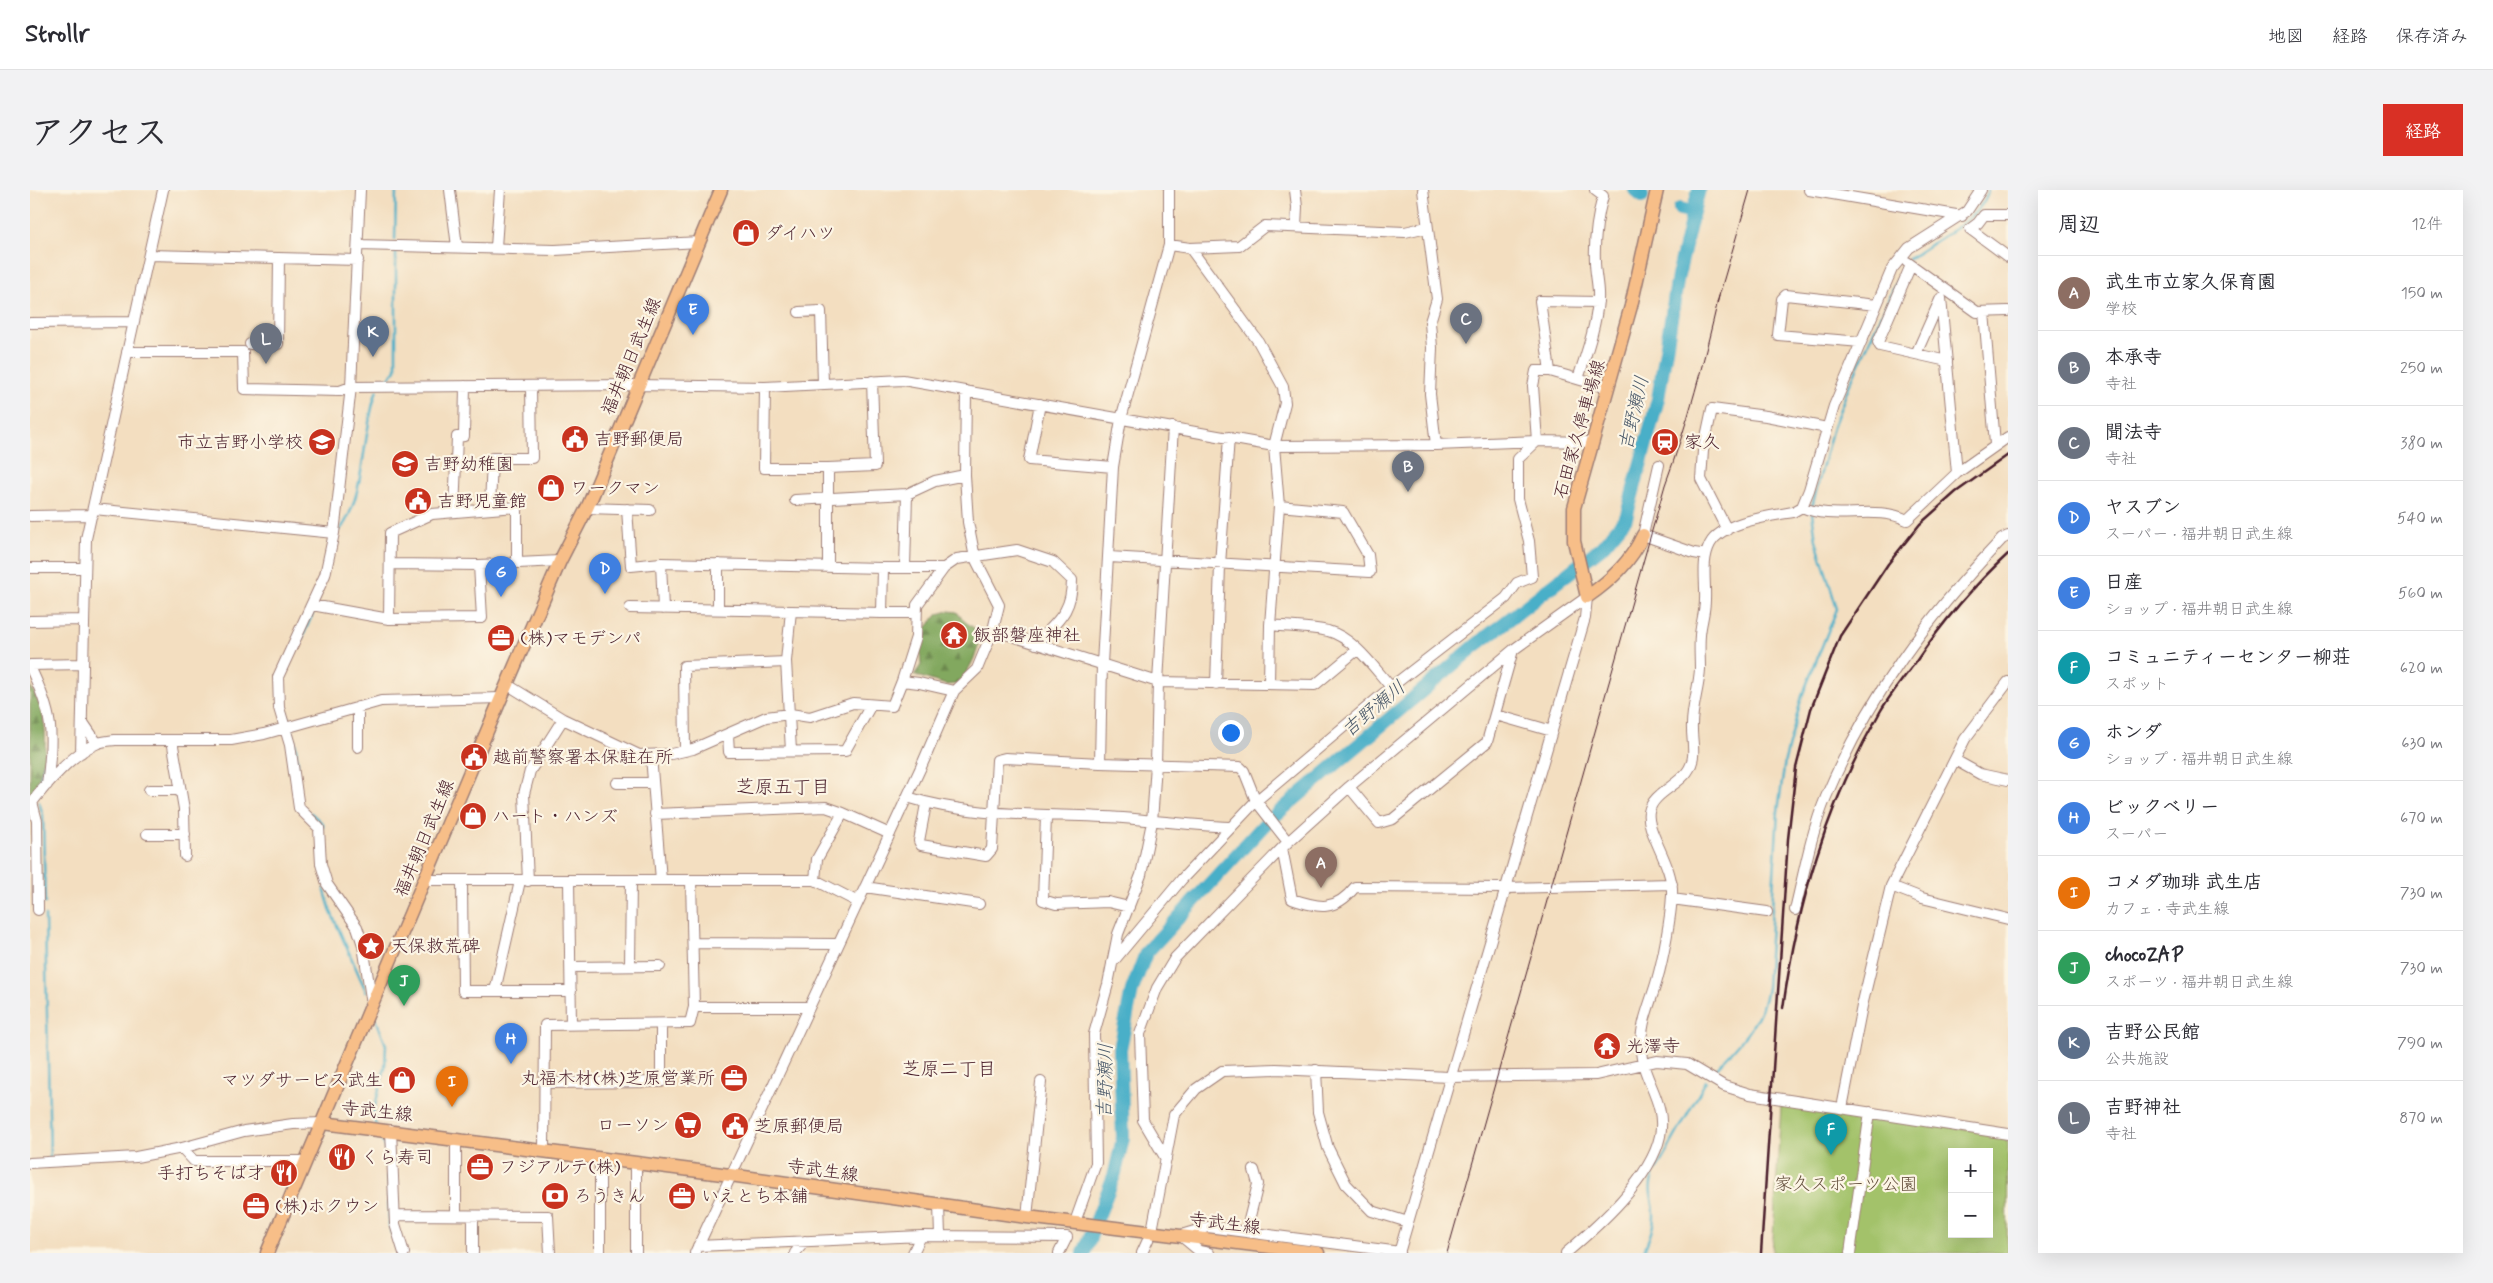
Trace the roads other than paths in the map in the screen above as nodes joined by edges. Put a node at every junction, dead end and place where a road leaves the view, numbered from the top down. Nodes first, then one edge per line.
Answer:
1 (162, 190) edge
2 (360, 190) edge
3 (450, 190) edge
4 (500, 190) edge
5 (721, 190) edge
6 (1169, 190) edge
7 (1294, 190) edge
8 (1423, 190) edge
9 (1595, 190) edge
10 (1657, 190) edge
11 (1809, 190) edge
12 (1981, 190) edge
13 (2008, 215) edge
14 (1962, 216) junction
15 (1296, 226) junction
16 (1427, 228) junction
17 (699, 242) junction
18 (358, 245) junction
19 (1169, 245) junction
20 (457, 247) junction
21 (496, 248) junction
22 (1190, 248) junction
23 (148, 255) junction
24 (279, 258) junction
25 (2008, 258) edge
26 (358, 260) junction
27 (1906, 261) junction
28 (1943, 294) junction
29 (1598, 302) junction
30 (1876, 305) junction
31 (2008, 311) edge
32 (799, 312) dead end
33 (1984, 312) junction
34 (133, 322) junction
35 (30, 323) edge
36 (1861, 342) junction
37 (250, 344) dead end
38 (127, 352) junction
39 (1916, 354) junction
40 (1947, 361) junction
41 (1550, 371) junction
42 (1578, 379) junction
43 (872, 381) junction
44 (823, 384) junction
45 (637, 385) junction
46 (465, 386) junction
47 (531, 386) junction
48 (350, 387) junction
49 (765, 387) junction
50 (1608, 388) junction
51 (966, 392) junction
52 (1040, 404) junction
53 (1121, 419) junction
54 (1173, 427) junction
55 (1827, 428) junction
56 (2008, 437) edge
57 (1229, 438) junction
58 (1537, 441) junction
59 (1592, 442) junction
60 (1995, 444) junction
61 (1436, 445) junction
62 (1274, 446) junction
63 (1659, 465) dead end
64 (1113, 467) junction
65 (828, 468) junction
66 (1957, 473) junction
67 (965, 474) junction
68 (907, 494) junction
69 (828, 499) junction
70 (795, 500) dead end
71 (1279, 506) junction
72 (490, 508) junction
73 (587, 508) junction
74 (627, 509) junction
75 (650, 510) dead end
76 (1808, 510) junction
77 (93, 512) junction
78 (454, 512) junction
79 (30, 516) edge
80 (1727, 530) junction
81 (334, 533) junction
82 (1643, 535) junction
83 (2008, 536) edge
84 (1706, 555) junction
85 (1109, 557) junction
86 (975, 558) junction
87 (560, 561) junction
88 (1165, 561) junction
89 (518, 563) junction
90 (661, 563) junction
91 (390, 564) junction
92 (718, 564) junction
93 (479, 565) junction
94 (1220, 565) junction
95 (828, 567) junction
96 (1275, 567) junction
97 (30, 568) edge
98 (85, 568) junction
99 (883, 568) junction
100 (905, 568) junction
101 (944, 568) junction
102 (1586, 590) junction
103 (312, 605) junction
104 (630, 608) dead end
105 (663, 609) junction
106 (718, 610) junction
107 (791, 611) junction
108 (882, 613) junction
109 (916, 613) junction
110 (389, 619) junction
111 (84, 620) junction
112 (30, 621) edge
113 (1270, 625) junction
114 (993, 630) junction
115 (1036, 644) junction
116 (1357, 650) junction
117 (1513, 650) junction
118 (786, 662) junction
119 (83, 664) junction
120 (1102, 664) junction
121 (30, 666) edge
122 (902, 681) junction
123 (1158, 682) junction
124 (2008, 682) edge
125 (1269, 683) junction
126 (1216, 684) junction
127 (508, 685) junction
128 (1391, 687) junction
129 (954, 691) junction
130 (501, 698) junction
131 (871, 705) junction
132 (358, 707) junction
133 (790, 714) junction
134 (1496, 715) junction
135 (563, 719) junction
136 (82, 721) junction
137 (286, 727) junction
138 (1552, 731) junction
139 (728, 735) junction
140 (172, 740) junction
141 (97, 744) junction
142 (358, 747) dead end
143 (685, 751) junction
144 (791, 751) junction
145 (81, 753) junction
146 (651, 756) junction
147 (1955, 760) junction
148 (1100, 763) junction
149 (1156, 764) junction
150 (2008, 780) edge
151 (617, 783) dead end
152 (652, 783) junction
153 (47, 784) junction
154 (1349, 787) junction
155 (149, 790) dead end
156 (181, 790) junction
157 (907, 798) junction
158 (1256, 801) junction
159 (31, 803) edge
160 (926, 804) junction
161 (842, 813) junction
162 (994, 813) junction
163 (655, 814) junction
164 (1046, 816) junction
165 (1152, 822) junction
166 (1229, 827) junction
167 (147, 834) dead end
168 (185, 834) junction
169 (890, 834) junction
170 (1285, 845) junction
171 (185, 856) dead end
172 (425, 880) junction
173 (570, 880) junction
174 (631, 880) junction
175 (661, 880) junction
176 (691, 880) junction
177 (815, 880) junction
178 (462, 881) junction
179 (524, 881) junction
180 (1672, 884) junction
181 (1892, 886) junction
182 (865, 887) junction
183 (1506, 888) junction
184 (1672, 898) junction
185 (858, 902) junction
186 (979, 904) dead end
187 (1129, 907) junction
188 (38, 910) dead end
189 (1795, 910) dead end
190 (1767, 912) dead end
191 (2008, 918) edge
192 (693, 943) junction
193 (838, 944) junction
194 (1112, 963) junction
195 (630, 966) junction
196 (660, 966) dead end
197 (571, 967) junction
198 (494, 991) junction
199 (571, 991) junction
200 (694, 1007) junction
201 (809, 1007) junction
202 (372, 1008) junction
203 (571, 1025) junction
204 (661, 1025) junction
205 (1642, 1064) junction
206 (1316, 1070) junction
207 (1450, 1077) junction
208 (1041, 1082) dead end
209 (545, 1083) junction
210 (1842, 1108) junction
211 (1870, 1112) junction
212 (323, 1123) junction
213 (391, 1130) junction
214 (2008, 1134) edge
215 (456, 1139) junction
216 (182, 1148) junction
217 (544, 1151) junction
218 (600, 1158) junction
219 (1166, 1158) junction
220 (306, 1161) junction
221 (30, 1163) edge
222 (636, 1163) junction
223 (1254, 1170) dead end
224 (730, 1175) junction
225 (939, 1205) junction
226 (395, 1215) junction
227 (456, 1215) junction
228 (473, 1216) junction
229 (1027, 1218) junction
230 (1408, 1222) junction
231 (1078, 1223) junction
232 (1148, 1231) junction
233 (1246, 1232) junction
234 (1180, 1235) junction
235 (921, 1236) junction
236 (940, 1236) junction
237 (805, 1241) junction
238 (696, 1250) edge
239 (267, 1253) edge
240 (404, 1253) edge
241 (473, 1253) edge
242 (550, 1253) edge
243 (600, 1253) edge
244 (636, 1253) edge
245 (795, 1253) edge
246 (913, 1253) edge
247 (1059, 1253) edge
248 (1142, 1253) edge
249 (1209, 1253) edge
250 (1318, 1253) edge
251 (1400, 1253) edge
252 (1566, 1253) edge
253 (1850, 1253) edge

1 - 23 street
2 - 18 street
3 - 20 street
4 - 21 street
5 - 17 main road, 福井朝日武生線
6 - 19 street
7 - 15 street
8 - 16 street
9 - 29 street
10 - 50 main road, 石田家久停車場線
11 - 14 street
12 - 14 street
13 - 25 street
14 - 27 street
15 - 16 street
15 - 22 street
16 - 61 street
17 - 21 street
17 - 45 main road, 福井朝日武生線
18 - 20 street
18 - 26 street
19 - 22 street
19 - 53 street
20 - 21 street
22 - 62 street
23 - 24 street
23 - 34 street
24 - 26 street
24 - 37 street
26 - 48 street
27 - 28 street
27 - 30 street
27 - 39 street
28 - 33 street
28 - 39 street
28 - 40 street
29 - 41 street
29 - 42 street
30 - 36 street
30 - 36 street
31 - 33 street
32 - 44 street
33 - 60 street
34 - 35 street
34 - 38 street
36 - 55 street
38 - 48 street
38 - 77 street
39 - 40 street
40 - 66 street
41 - 42 street
41 - 58 street
42 - 50 street
43 - 44 street
43 - 51 street
43 - 65 street
44 - 49 street
45 - 47 street
45 - 49 street
45 - 73 main road, 福井朝日武生線
46 - 47 street
46 - 48 street
46 - 78 street
47 - 72 street
48 - 81 street
49 - 65 street
50 - 59 main road, 石田家久停車場線
51 - 52 street
51 - 67 street
52 - 53 street
52 - 64 street
53 - 54 street
53 - 64 street
54 - 57 street
54 - 88 street
55 - 76 street
55 - 80 street
56 - 60 street
57 - 62 street
57 - 94 street
58 - 59 street
58 - 61 street
58 - 128 street
59 - 102 main road, 石田家久停車場線
60 - 66 street
61 - 62 street
62 - 71 street
63 - 82 street
64 - 85 street
65 - 69 street
66 - 76 street
67 - 68 street
67 - 86 street
68 - 69 street
68 - 100 street
69 - 70 street
69 - 95 street
71 - 96 street
71 - 96 street
72 - 78 street
72 - 89 street
73 - 74 street
73 - 87 main road, 福井朝日武生線
74 - 75 street
74 - 90 street
76 - 80 street
77 - 79 street
77 - 81 street
77 - 98 street
78 - 91 street
80 - 84 street
81 - 103 street
82 - 84 street
82 - 102 main road
83 - 189 street
84 - 180 street
85 - 88 street
85 - 120 street
86 - 101 street
86 - 114 street
86 - 115 street
87 - 89 street
87 - 127 main road, 福井朝日武生線
88 - 94 street
88 - 123 street
89 - 93 street
90 - 92 street
90 - 105 street
91 - 93 street
91 - 110 street
92 - 95 street
92 - 106 street
93 - 110 street
94 - 96 street
94 - 126 street
95 - 99 street
96 - 113 street
97 - 98 street
98 - 111 street
99 - 100 street
99 - 108 street
100 - 101 street
101 - 109 street
102 - 117 street
102 - 138 street
103 - 110 street
103 - 137 street
104 - 105 street
105 - 106 street
106 - 107 street
107 - 108 street
107 - 118 street
108 - 109 street
109 - 122 street
111 - 112 street
111 - 119 street
113 - 116 street
113 - 125 street
114 - 115 street
114 - 129 street
115 - 120 street
116 - 125 street
116 - 128 street
117 - 134 street
117 - 154 street
118 - 133 street
118 - 143 street
119 - 121 street
119 - 136 street
120 - 123 street
120 - 148 street
121 - 153 street
122 - 129 street
122 - 131 street
123 - 126 street
123 - 149 street
124 - 147 street
125 - 126 street
127 - 130 main road, 福井朝日武生線
127 - 135 street
128 - 158 street
129 - 157 street
130 - 132 street
130 - 172 main road, 福井朝日武生線
131 - 133 street
131 - 144 street
132 - 137 street
132 - 142 street
133 - 139 street
133 - 144 street
134 - 138 street
134 - 154 street
135 - 146 street
135 - 179 street
136 - 141 street
136 - 145 street
137 - 140 street
137 - 202 street
138 - 183 street
139 - 143 street
139 - 144 street
140 - 141 street
140 - 156 street
141 - 145 street
143 - 146 street
145 - 153 street
146 - 152 street
147 - 150 street
147 - 181 street
148 - 149 street
148 - 162 street
149 - 158 street
149 - 165 street
151 - 152 street
152 - 163 street
153 - 159 street
154 - 170 street
155 - 156 street
156 - 168 street
157 - 160 street
157 - 169 street
158 - 166 street
158 - 170 street
159 - 188 street
160 - 162 street
160 - 162 street
161 - 163 street
161 - 169 street
161 - 177 street
162 - 164 street
163 - 175 street
164 - 165 street
164 - 187 street
165 - 166 street
165 - 187 street
166 - 194 street
167 - 168 street
168 - 171 street
169 - 182 street
170 - 183 street
170 - 219 street
172 - 178 street
172 - 202 main road, 福井朝日武生線
173 - 174 street
173 - 179 street
173 - 197 street
174 - 175 street
174 - 195 street
175 - 176 street
176 - 177 street
176 - 192 street
177 - 185 street
178 - 179 street
178 - 198 street
179 - 198 street
180 - 183 street
180 - 184 street
181 - 191 street
181 - 210 street
182 - 185 street
182 - 186 street
183 - 207 street
184 - 190 street
184 - 205 street
185 - 193 street
187 - 194 street
192 - 193 street
192 - 200 street
193 - 201 street
194 - 231 street
195 - 196 street
195 - 197 street
197 - 199 street
198 - 199 street
199 - 203 street
200 - 201 street
200 - 204 street
201 - 224 street
202 - 212 main road, 福井朝日武生線
203 - 204 street
203 - 209 street
204 - 209 street
205 - 207 street
205 - 210 street
205 - 252 street
206 - 207 street
206 - 219 street
206 - 230 street
207 - 230 street
208 - 229 street
209 - 217 street
210 - 211 street
211 - 214 street
211 - 253 street
212 - 213 main road, 寺武生線
212 - 216 street
212 - 220 main road, 福井朝日武生線
213 - 215 main road, 寺武生線
213 - 226 street
215 - 217 main road, 寺武生線
215 - 227 street
216 - 220 street
216 - 221 street
217 - 218 main road, 寺武生線
218 - 222 main road, 寺武生線
218 - 243 street
219 - 232 street
220 - 239 main road, 福井朝日武生線
222 - 224 main road, 寺武生線
222 - 244 street
223 - 233 street
224 - 225 main road, 寺武生線
224 - 238 street
225 - 229 main road, 寺武生線
225 - 236 street
226 - 227 street
226 - 240 street
227 - 228 street
228 - 241 street
228 - 242 street
229 - 231 main road, 寺武生線
230 - 251 street
231 - 232 main road, 寺武生線
232 - 234 main road, 寺武生線
232 - 248 street
233 - 234 street
233 - 251 street
234 - 249 street
234 - 250 main road, 寺武生線
235 - 236 street
235 - 237 street
235 - 246 street
236 - 247 street
237 - 238 street
237 - 245 street

